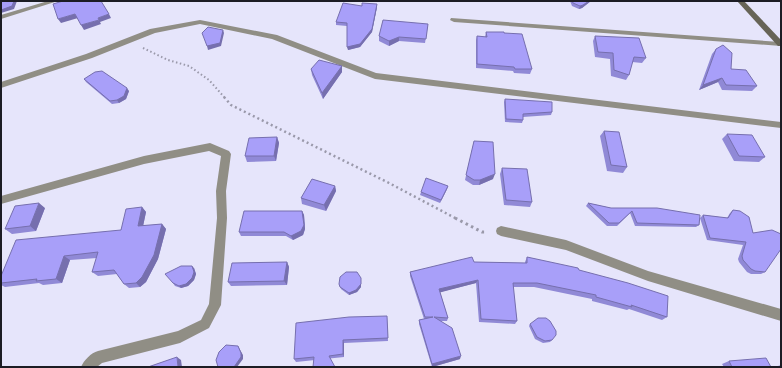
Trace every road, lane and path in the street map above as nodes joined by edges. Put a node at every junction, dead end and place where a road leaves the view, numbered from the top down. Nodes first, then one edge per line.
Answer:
1 (55, 1) edge
2 (740, 1) edge
3 (1, 17) edge
4 (454, 20) dead end
5 (137, 37) junction
6 (781, 44) edge
7 (1, 85) edge
8 (781, 125) edge
9 (1, 200) edge
10 (501, 231) joint
11 (781, 315) edge
12 (88, 367) edge

1 - 3 street
2 - 6 main road
4 - 6 street
5 - 7 street
5 - 8 street
5 - 10 path
9 - 12 street
10 - 11 street

